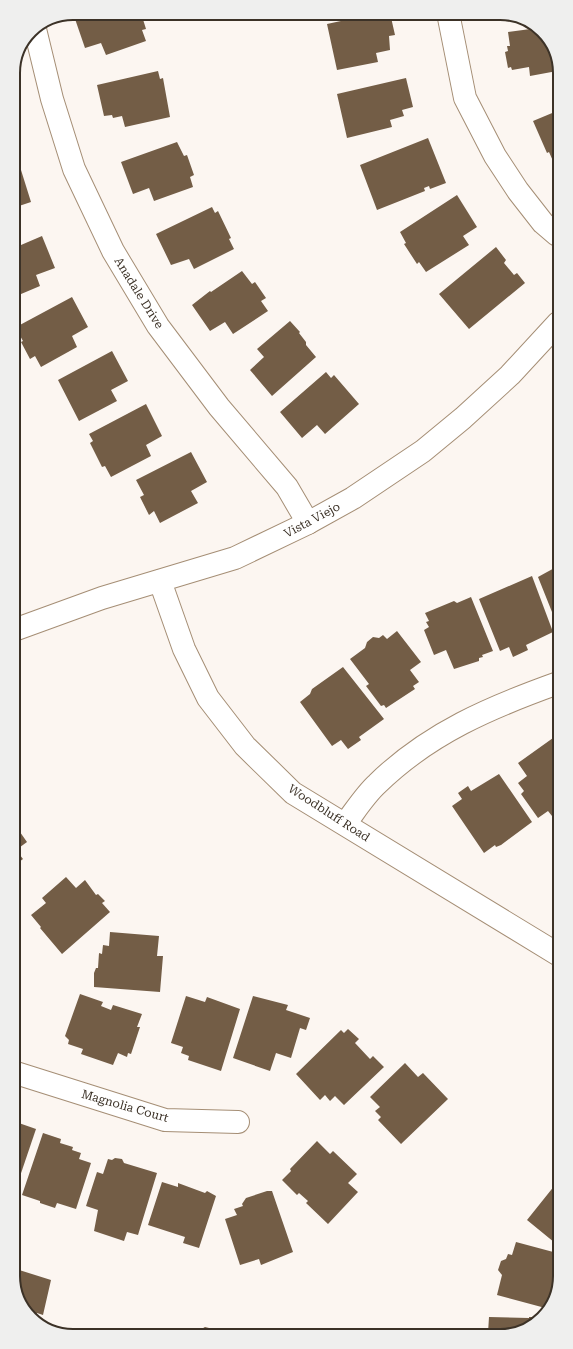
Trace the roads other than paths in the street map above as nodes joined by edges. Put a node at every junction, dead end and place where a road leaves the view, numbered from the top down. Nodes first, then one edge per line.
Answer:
1 (449, 20) edge
2 (36, 35) edge
3 (553, 232) edge
4 (553, 328) edge
5 (308, 523) junction
6 (160, 581) junction
7 (20, 628) edge
8 (553, 685) edge
9 (345, 824) junction
10 (553, 951) edge
11 (20, 1074) edge
12 (238, 1122) dead end

1 - 3 street
2 - 5 street, Anadale Drive
4 - 5 street, Vista Viejo
5 - 6 street, Vista Viejo
6 - 7 street, Vista Viejo
6 - 9 street, Woodbluff Road
8 - 9 street
9 - 10 street, Woodbluff Road
11 - 12 street, Magnolia Court

